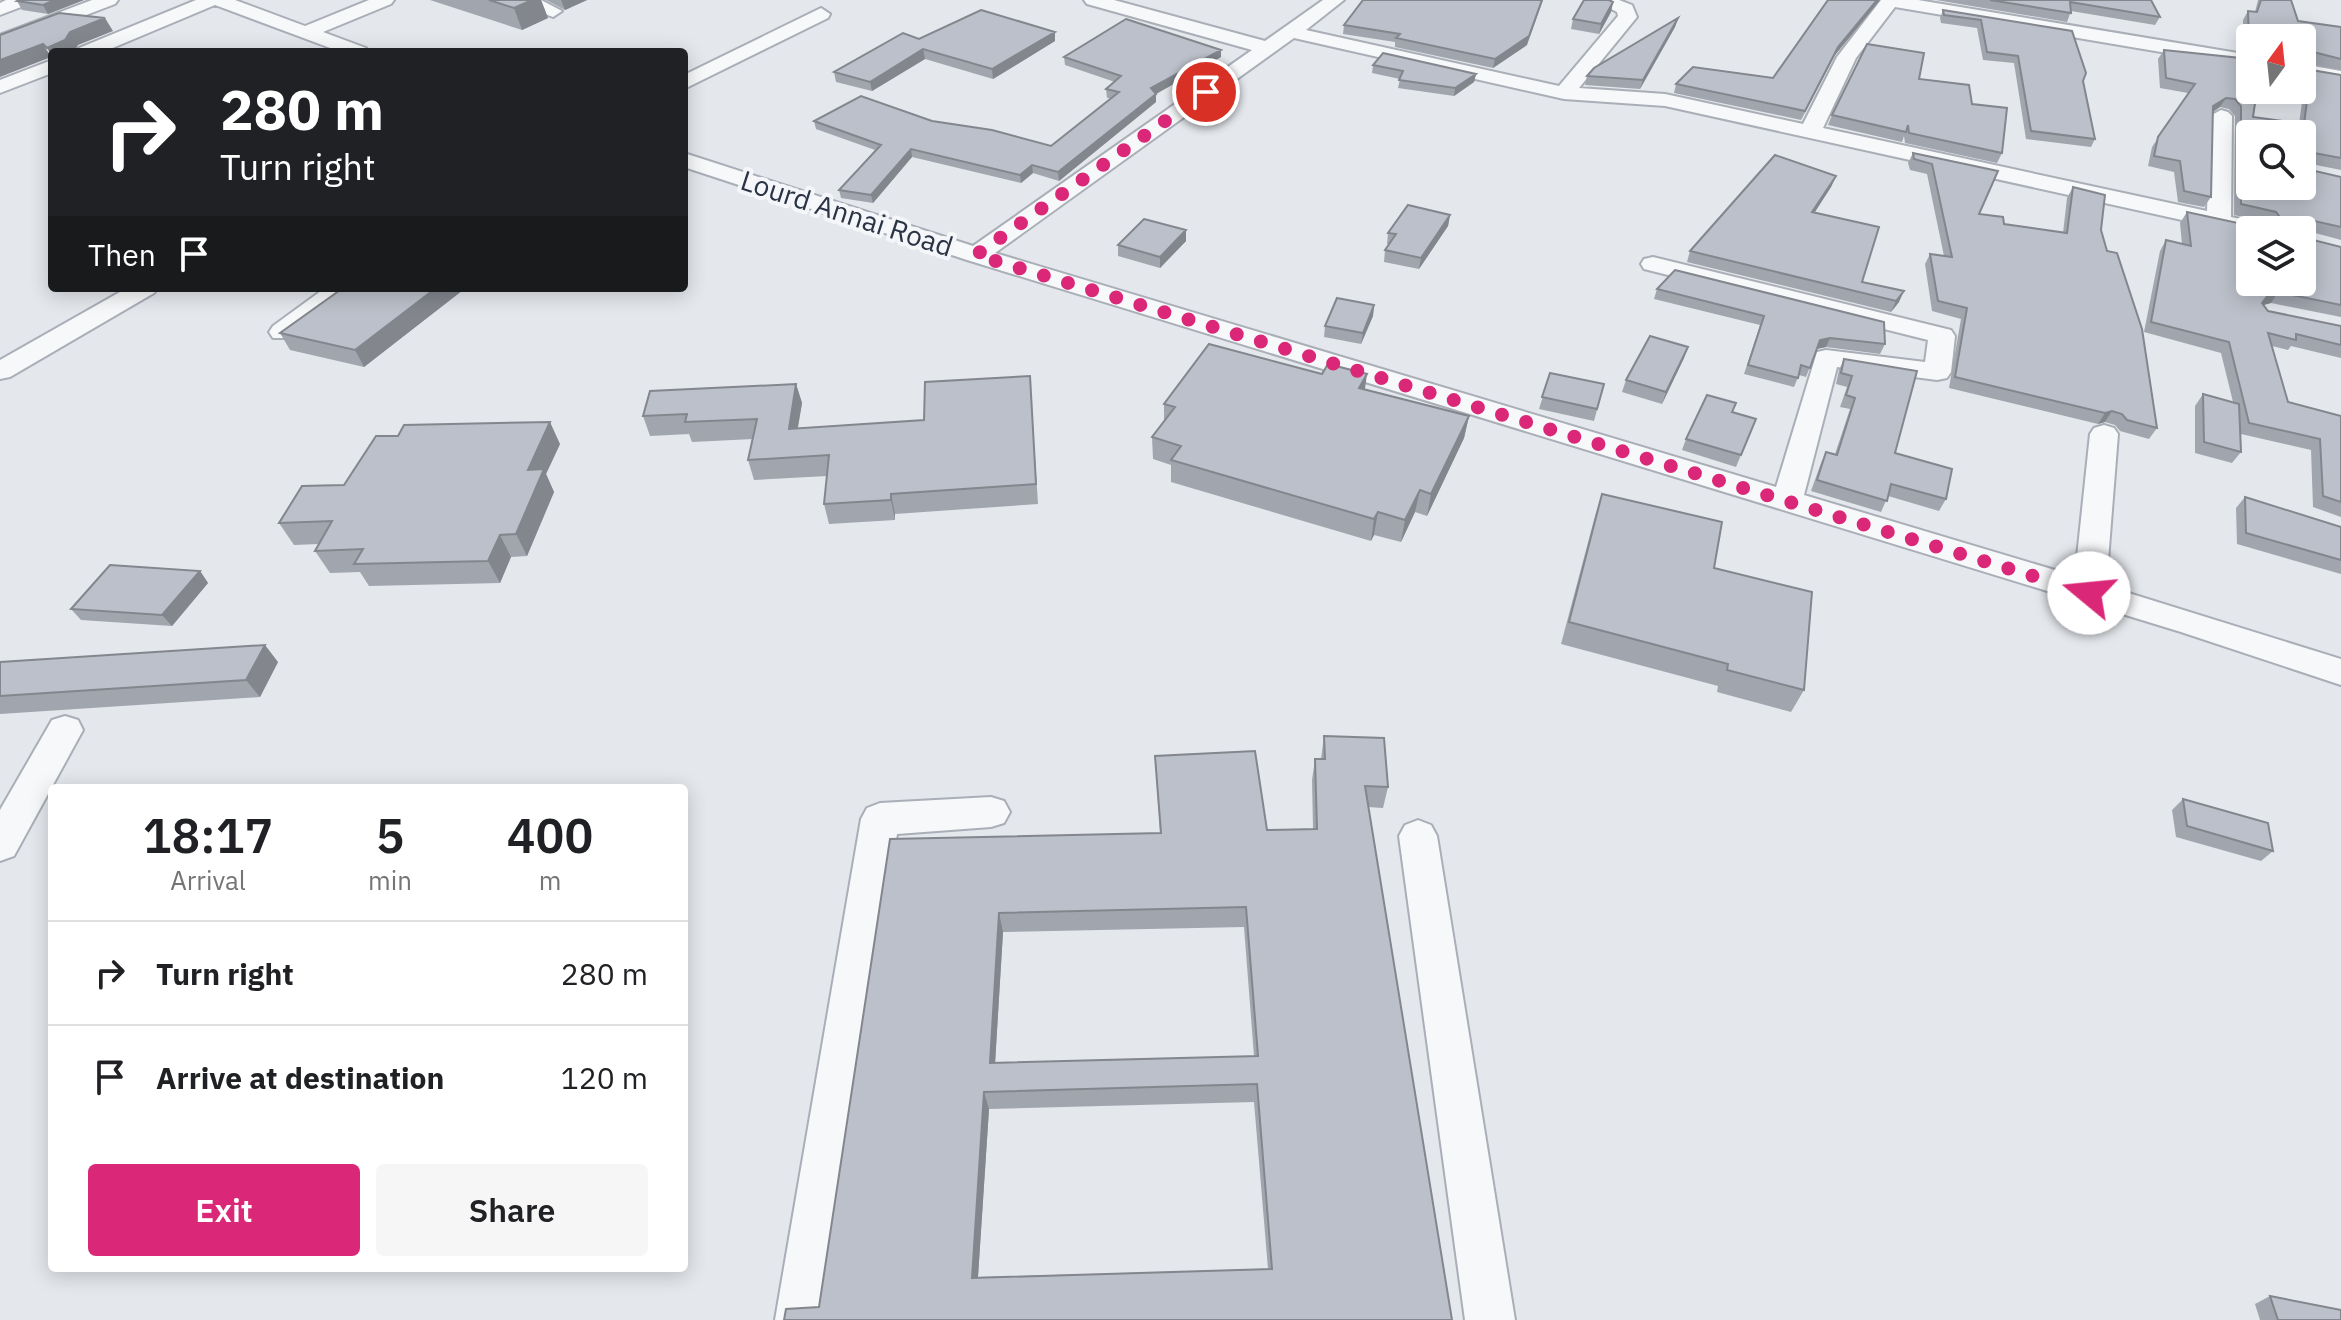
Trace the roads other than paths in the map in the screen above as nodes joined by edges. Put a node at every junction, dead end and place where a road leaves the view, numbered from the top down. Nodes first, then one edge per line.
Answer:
1 (23, 0) edge
2 (109, 0) edge
3 (215, 0) edge
4 (385, 0) edge
5 (524, 0) edge
6 (1093, 0) edge
7 (1335, 0) edge
8 (1603, 0) edge
9 (1891, 0) edge
10 (0, 9) edge
11 (553, 11) dead end
12 (821, 14) dead end
13 (1291, 32) junction
14 (304, 33) junction
15 (0, 42) edge
16 (96, 48) edge
17 (347, 48) edge
18 (1268, 48) junction
19 (2236, 59) edge
20 (48, 68) edge
21 (2316, 73) edge
22 (2341, 77) edge
23 (688, 81) edge
24 (0, 87) edge
25 (1564, 93) junction
26 (2221, 116) edge
27 (1810, 132) junction
28 (688, 161) edge
29 (2219, 220) junction
30 (2236, 224) edge
31 (976, 255) junction
32 (1653, 264) dead end
33 (138, 292) edge
34 (336, 292) edge
35 (282, 332) edge
36 (0, 371) edge
37 (2104, 434) dead end
38 (1787, 501) junction
39 (2089, 593) junction
40 (2341, 672) edge
41 (65, 730) dead end
42 (991, 812) dead end
43 (1418, 836) dead end
44 (0, 845) edge
45 (800, 1320) edge
46 (1490, 1320) edge

1 - 10 street
2 - 15 street
3 - 14 street
3 - 16 street
4 - 14 street
5 - 11 street
6 - 18 street
7 - 13 street
8 - 25 street
9 - 19 street
9 - 27 street
12 - 23 street
13 - 18 street
13 - 25 street
14 - 17 street
18 - 31 street
20 - 24 street
21 - 22 street
25 - 27 street
26 - 29 street
27 - 29 street
28 - 31 street, Lourd Annai Road
29 - 30 street
31 - 38 street, Lourd Annai Road
32 - 38 street
33 - 36 street
34 - 35 street
37 - 39 street
38 - 39 street, Lourd Annai Road
39 - 40 street, Lourd Annai Road
41 - 44 street
42 - 45 street
43 - 46 street

